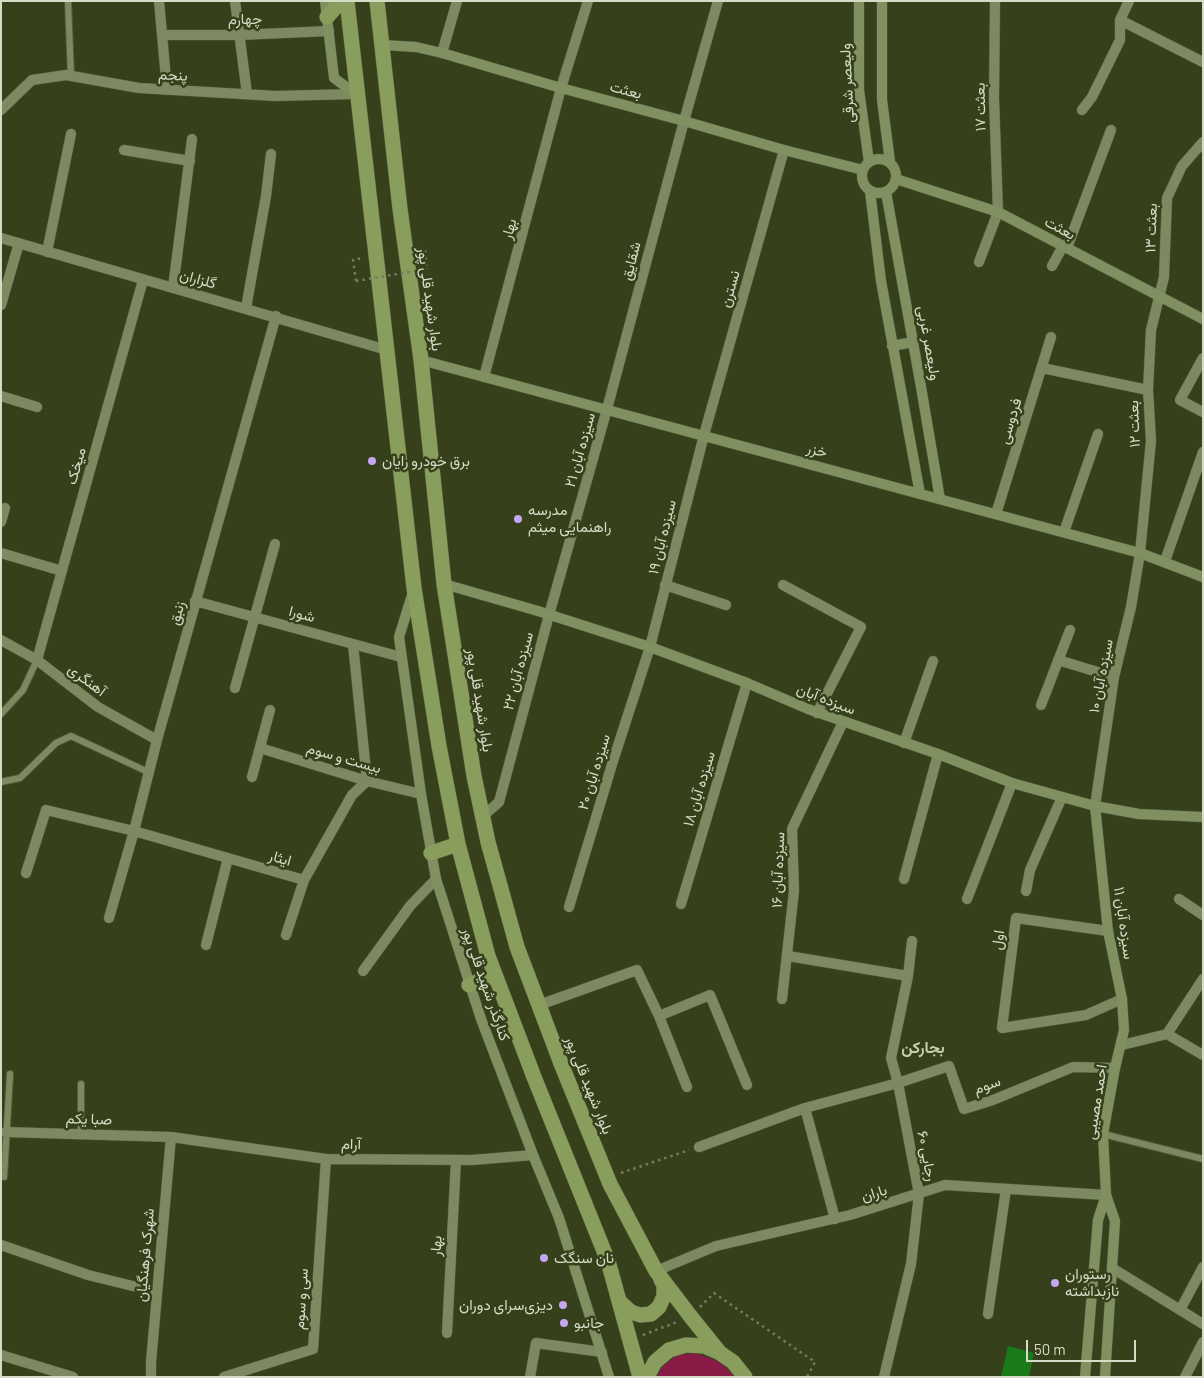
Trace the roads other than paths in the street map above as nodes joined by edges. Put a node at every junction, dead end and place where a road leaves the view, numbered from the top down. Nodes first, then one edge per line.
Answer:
1 (68, 1) edge
2 (159, 1) edge
3 (235, 1) edge
4 (325, 1) edge
5 (341, 1) edge
6 (347, 1) edge
7 (377, 1) edge
8 (457, 1) edge
9 (588, 1) edge
10 (718, 1) edge
11 (859, 1) edge
12 (882, 1) edge
13 (995, 1) edge
14 (1129, 1) edge
15 (1120, 20) junction
16 (328, 24) junction
17 (162, 35) junction
18 (239, 35) junction
19 (382, 46) junction
20 (442, 53) junction
21 (1203, 62) edge
22 (71, 76) junction
23 (561, 88) junction
24 (167, 90) junction
25 (247, 94) junction
26 (356, 94) junction
27 (1, 110) edge
28 (1082, 110) dead end
29 (684, 121) junction
30 (1111, 130) dead end
31 (71, 134) dead end
32 (192, 139) dead end
33 (1203, 142) edge
34 (124, 150) dead end
35 (784, 150) junction
36 (271, 154) dead end
37 (190, 161) junction
38 (890, 162) junction
39 (866, 166) junction
40 (896, 179) junction
41 (870, 191) junction
42 (886, 192) junction
43 (998, 212) junction
44 (1, 238) edge
45 (19, 243) junction
46 (1065, 247) junction
47 (47, 252) junction
48 (979, 262) dead end
49 (1052, 266) dead end
50 (143, 280) junction
51 (173, 288) junction
52 (1158, 296) junction
53 (1, 305) edge
54 (246, 308) junction
55 (276, 316) junction
56 (1203, 319) edge
57 (1051, 336) dead end
58 (913, 342) junction
59 (892, 346) junction
60 (387, 350) junction
61 (1203, 358) edge
62 (421, 360) junction
63 (1042, 368) junction
64 (484, 377) junction
65 (1148, 390) junction
66 (1, 396) edge
67 (38, 407) dead end
68 (607, 409) junction
69 (1203, 412) edge
70 (1098, 434) dead end
71 (704, 435) junction
72 (1203, 452) edge
73 (920, 494) junction
74 (940, 499) junction
75 (5, 508) dead end
76 (996, 514) junction
77 (1, 522) edge
78 (1064, 532) junction
79 (275, 544) dead end
80 (1, 553) edge
81 (1140, 553) junction
82 (1166, 561) junction
83 (62, 571) junction
84 (1203, 577) edge
85 (444, 584) junction
86 (665, 585) junction
87 (783, 585) dead end
88 (414, 588) junction
89 (196, 601) junction
90 (726, 605) dead end
91 (549, 615) junction
92 (255, 617) junction
93 (1070, 630) dead end
94 (1, 640) edge
95 (353, 644) junction
96 (650, 647) junction
97 (401, 657) junction
98 (37, 660) junction
99 (1058, 660) junction
100 (932, 661) dead end
101 (1114, 677) junction
102 (747, 683) junction
103 (235, 688) dead end
104 (1041, 705) dead end
105 (270, 710) dead end
106 (817, 713) junction
107 (1, 714) edge
108 (843, 722) junction
109 (156, 740) junction
110 (904, 743) junction
111 (260, 748) junction
112 (938, 754) junction
113 (148, 772) junction
114 (252, 777) dead end
115 (367, 780) junction
116 (1, 782) edge
117 (1012, 783) junction
118 (421, 794) junction
119 (1062, 797) junction
120 (1095, 806) junction
121 (483, 816) junction
122 (1203, 817) edge
123 (134, 831) junction
124 (458, 844) junction
125 (431, 853) junction
126 (228, 858) junction
127 (26, 873) dead end
128 (436, 879) junction
129 (904, 879) dead end
130 (304, 880) junction
131 (1026, 891) dead end
132 (967, 899) dead end
133 (1179, 899) dead end
134 (681, 904) dead end
135 (570, 907) dead end
136 (1203, 915) edge
137 (109, 918) dead end
138 (1108, 931) junction
139 (286, 935) dead end
140 (912, 941) dead end
141 (206, 945) dead end
142 (788, 956) junction
143 (363, 972) dead end
144 (495, 976) junction
145 (908, 976) junction
146 (1203, 979) edge
147 (469, 985) junction
148 (782, 999) dead end
149 (1122, 999) junction
150 (538, 1005) junction
151 (659, 1016) junction
152 (1167, 1034) junction
153 (1122, 1045) junction
154 (1203, 1055) edge
155 (1115, 1068) junction
156 (10, 1074) dead end
157 (898, 1083) junction
158 (81, 1084) dead end
159 (747, 1085) dead end
160 (687, 1087) dead end
161 (805, 1108) junction
162 (6, 1132) junction
163 (82, 1134) junction
164 (1103, 1134) junction
165 (171, 1136) junction
166 (698, 1146) road end
167 (533, 1155) junction
168 (326, 1159) junction
169 (1203, 1159) edge
170 (456, 1160) junction
171 (4, 1177) dead end
172 (1006, 1189) junction
173 (919, 1194) junction
174 (1106, 1195) junction
175 (835, 1219) junction
176 (1, 1245) edge
177 (1203, 1267) edge
178 (1112, 1268) junction
179 (657, 1272) junction
180 (157, 1292) junction
181 (621, 1303) junction
182 (1180, 1310) junction
183 (988, 1314) dead end
184 (1203, 1324) edge
185 (447, 1333) dead end
186 (1203, 1342) edge
187 (602, 1352) junction
188 (720, 1353) junction
189 (1, 1355) edge
190 (73, 1377) edge
191 (151, 1377) edge
192 (224, 1377) edge
193 (530, 1377) edge
194 (609, 1377) edge
195 (640, 1377) edge
196 (647, 1377) edge
197 (744, 1377) edge
198 (884, 1377) edge
199 (1085, 1377) edge
200 (1105, 1377) edge
201 (1185, 1377) edge

1 - 22 lane
2 - 17 street
3 - 18 street
4 - 16 street
5 - 16 highway
6 - 26 highway
7 - 19 highway, بلوار شهید قلی پور
8 - 20 street
9 - 23 street, بهار
10 - 29 street, شقایق
11 - 39 street, ولیعصر شرقی
12 - 38 street
13 - 43 street, بعثت ۱۷
14 - 15 street
15 - 21 street
15 - 28 street
16 - 18 street, چهارم
16 - 26 street
17 - 18 street, چهارم
17 - 24 street
18 - 25 street
19 - 20 street, بعثت
19 - 62 highway, بلوار شهید قلی پور
20 - 23 street, بعثت
22 - 24 street, پنجم
22 - 27 street, پنجم
23 - 29 street, بعثت
23 - 64 street, بهار
24 - 25 street, پنجم
25 - 26 street, پنجم
26 - 60 highway
29 - 35 street, بعثت
29 - 68 street, شقایق
30 - 46 street
31 - 47 street
32 - 37 street
33 - 52 street, بعثت ۱۳
34 - 37 street
35 - 39 street, بعثت
35 - 71 street, نسترن
36 - 54 street
37 - 51 street
38 - 39 street
38 - 40 street
39 - 41 street
40 - 42 street
40 - 43 street, بعثت
41 - 42 street
41 - 59 street
42 - 58 street, ولیعصر غربی
43 - 46 street, بعثت
43 - 48 street
44 - 45 street, گلزاران
45 - 47 street, گلزاران
45 - 53 street
46 - 49 street
46 - 52 street, بعثت
47 - 50 street, گلزاران
50 - 51 street, گلزاران
50 - 83 street, میخک
51 - 54 street, گلزاران
52 - 56 street, بعثت
52 - 65 street, بعثت ۱۲
54 - 55 street, گلزاران
55 - 60 street, گلزاران
55 - 89 street, زنبق
57 - 63 street, فردوسی
58 - 59 street
58 - 74 street, ولیعصر غربی
59 - 73 street
60 - 88 highway
61 - 69 street
62 - 64 street, خزر
62 - 85 highway, بلوار شهید قلی پور
63 - 65 street
63 - 76 street, فردوسی
64 - 68 street, خزر
65 - 81 street, بعثت ۱۲
66 - 67 street
68 - 71 street, خزر
68 - 91 street, سیزده آبان ۲۱
70 - 78 street
71 - 73 street, خزر
71 - 86 street, سیزده آبان ۱۹
72 - 82 street
73 - 74 street, خزر
74 - 76 street, خزر
75 - 77 street
76 - 78 street, خزر
78 - 81 street, خزر
79 - 92 street
80 - 83 street
81 - 82 street, خزر
81 - 101 street, سیزده آبان ‍۱۰
82 - 84 street, خزر
83 - 98 street, میخک
85 - 91 street, سیزده آبان
85 - 121 highway, بلوار شهید قلی پور
86 - 90 street
86 - 96 street, سیزده آبان ۱۹
87 - 106 street
88 - 97 street, کنارگذر شهید قلی پور
88 - 124 highway
89 - 92 street, شورا
89 - 109 street, زنبق
91 - 96 street, سیزده آبان
91 - 121 street, سیزده آبان ۲۲
92 - 95 street, شورا
92 - 103 street
93 - 99 street
94 - 98 street, آهنگری
95 - 97 street, شورا
95 - 115 street
96 - 102 street, سیزده آبان
96 - 135 street, سیزده آبان ۲۰
97 - 118 street, کنارگذر شهید قلی پور
98 - 107 lane
98 - 109 street, آهنگری
99 - 101 street
99 - 104 street
100 - 110 street
101 - 120 street, سیزده آبان ‍۱۰
102 - 106 street, سیزده آبان
102 - 134 street, سیزده آبان ۱۸
105 - 111 street
106 - 108 street, سیزده آبان
108 - 110 street, سیزده آبان
108 - 142 street, سیزده آبان ۱۶
109 - 113 street, زنبق
110 - 112 street, سیزده آبان
111 - 114 street
111 - 115 street, بیست و سوم
112 - 117 street, سیزده آبان
112 - 129 street
113 - 116 lane
113 - 123 street, زنبق
115 - 118 street, بیست و سوم
115 - 130 street, ایثار
117 - 119 street, سیزده آبان
117 - 132 street
118 - 125 street, کنارگذر شهید قلی پور
119 - 120 street, سیزده آبان
119 - 131 street
120 - 122 street, سیزده آبان
120 - 138 street, سیزده آبان ۱۱
121 - 150 highway, بلوار شهید قلی پور
123 - 126 street, ایثار
123 - 127 street, ایثار
123 - 137 street, زنبق
124 - 125 highway
124 - 144 highway
125 - 128 street, کنارگذر شهید قلی پور
126 - 130 street, ایثار
126 - 141 street
128 - 143 street
128 - 147 street, کنارگذر شهید قلی پور
130 - 139 street
133 - 136 street
138 - 149 street, سیزده آبان ۱۱
138 - 149 street, اول
140 - 145 street, رجایی ۶۰
142 - 145 street
142 - 148 street, سیزده آبان ۱۶
144 - 147 highway
144 - 181 highway
145 - 157 street, رجایی ۶۰
146 - 152 street
147 - 167 street, کنارگذر شهید قلی پور
149 - 153 street, سیزده آبان ۱۱
150 - 151 street
150 - 179 highway, بلوار شهید قلی پور
151 - 159 street
151 - 160 street
152 - 153 street
152 - 154 street
153 - 155 street, احمد مصیبی
155 - 157 street, سوم
155 - 164 street, احمد مصیبی
156 - 162 lane
157 - 161 street
157 - 173 street, رجایی ۶۰
158 - 163 lane
161 - 166 street
161 - 175 street
162 - 163 street, صبا یکم
162 - 171 lane
163 - 165 street, صبا یکم
164 - 169 lane
164 - 174 street, احمد مصیبی
165 - 168 street, آرام
165 - 180 street, شهرک فرهنگیان
167 - 170 street, آرام
167 - 187 street, کنارگذر شهید قلی پور
168 - 170 street, آرام
168 - 192 street, سی و سوم
170 - 185 street, بهار
172 - 173 street, باران
172 - 174 street, باران
172 - 183 street
173 - 175 street, باران
173 - 198 street, رجایی ۶۰
174 - 178 street, احمد مصیبی
174 - 199 street, احمد مصیبی
175 - 179 street, باران
176 - 180 street
177 - 182 street
178 - 182 street
178 - 200 street, احمد مصیبی
179 - 181 highway
179 - 188 highway, بلوار شهید قلی پور
180 - 191 street, شهرک فرهنگیان
181 - 195 highway
182 - 184 street
186 - 201 street
187 - 193 street
187 - 194 street, کنارگذر شهید قلی پور
188 - 196 highway
188 - 197 highway
189 - 190 street

